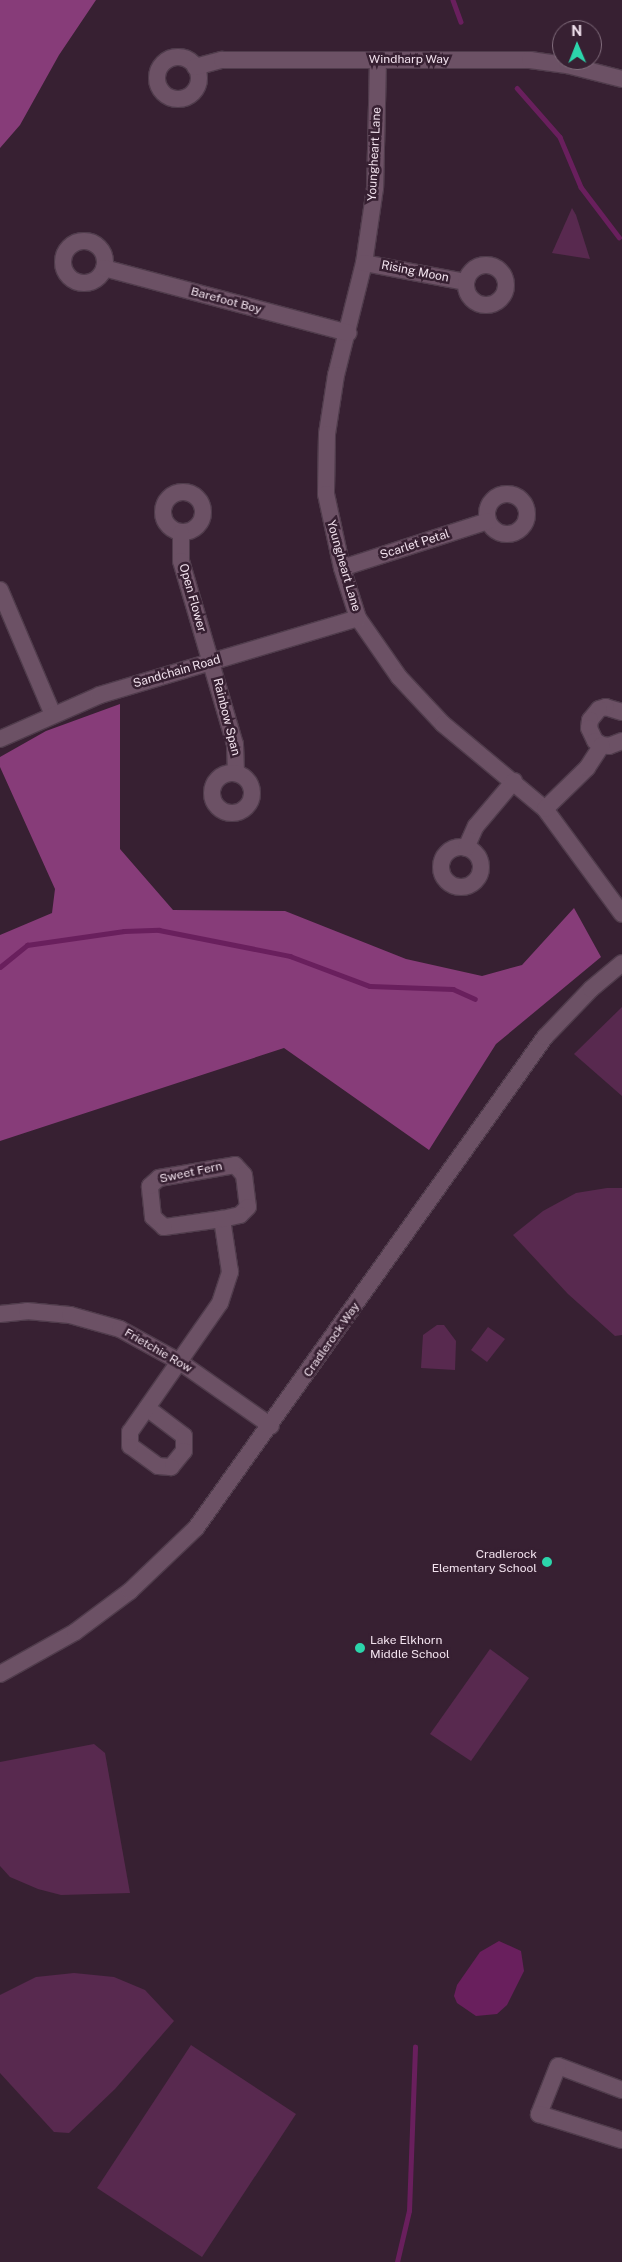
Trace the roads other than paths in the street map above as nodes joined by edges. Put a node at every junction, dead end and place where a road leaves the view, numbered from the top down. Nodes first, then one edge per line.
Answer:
1 (378, 60) junction
2 (195, 67) dead end
3 (622, 80) edge
4 (364, 263) junction
5 (104, 268) dead end
6 (466, 282) dead end
7 (348, 333) junction
8 (488, 522) dead end
9 (181, 533) dead end
10 (342, 568) junction
11 (0, 590) edge
12 (358, 618) junction
13 (211, 662) junction
14 (622, 712) edge
15 (53, 715) junction
16 (0, 739) edge
17 (622, 741) edge
18 (602, 745) junction
19 (236, 773) dead end
20 (514, 781) junction
21 (545, 810) junction
22 (466, 848) dead end
23 (622, 914) edge
24 (622, 963) edge
25 (222, 1219) junction
26 (0, 1314) edge
27 (180, 1362) junction
28 (146, 1408) dead end
29 (271, 1426) junction
30 (0, 1674) edge
31 (622, 2090) edge
32 (622, 2140) edge

1 - 2 street, Windharp Way
1 - 3 street, Windharp Way
1 - 4 street, Youngheart Lane
4 - 6 street, Rising Moon
4 - 7 street, Youngheart Lane
5 - 7 street, Barefoot Boy
7 - 10 street, Youngheart Lane
8 - 10 street, Scarlet Petal
9 - 13 street, Open Flower
10 - 12 street, Youngheart Lane
11 - 15 street
12 - 13 street, Sandchain Road
12 - 20 street, Youngheart Lane
13 - 15 street, Sandchain Road
13 - 19 street, Rainbow Span
14 - 18 street
15 - 16 street, Sandchain Road
17 - 18 street
18 - 21 street
20 - 21 street, Youngheart Lane
20 - 22 street
21 - 23 street, Youngheart Lane
24 - 29 street, Cradlerock Way
25 - 25 street, Sweet Fern
25 - 27 street
26 - 27 street, Frietchie Row
27 - 28 street
27 - 29 street, Frietchie Row
29 - 30 street, Cradlerock Way
31 - 32 street

